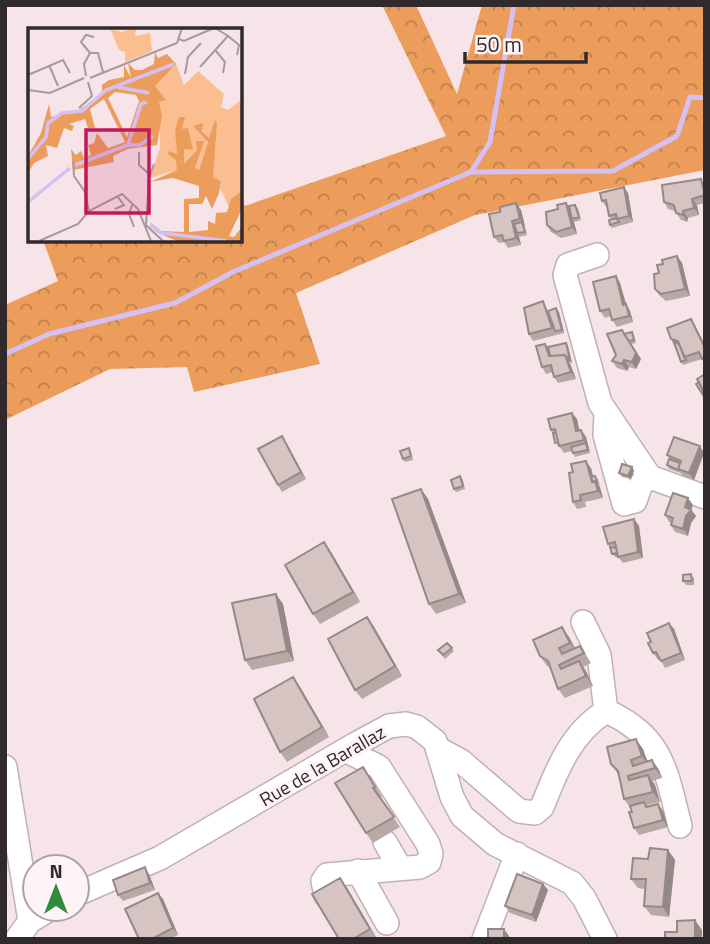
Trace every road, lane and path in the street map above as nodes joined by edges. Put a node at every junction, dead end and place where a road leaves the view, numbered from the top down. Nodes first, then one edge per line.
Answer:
1 (597, 255) dead end
2 (606, 413) junction
3 (650, 477) junction
4 (705, 497) edge
5 (583, 622) dead end
6 (606, 711) junction
7 (437, 748) junction
8 (345, 750) junction
9 (5, 767) edge
10 (680, 826) dead end
11 (385, 842) dead end
12 (517, 854) junction
13 (21, 859) edge
14 (400, 868) junction
15 (358, 871) junction
16 (91, 888) edge
17 (326, 895) edge
18 (387, 923) dead end
19 (484, 939) edge
20 (605, 939) edge

1 - 2 street
2 - 3 street
2 - 3 street
3 - 4 street
5 - 6 street
6 - 7 street, Rue de la Barallaz
6 - 10 street
7 - 8 street, Rue de la Barallaz
7 - 12 street
8 - 14 street
8 - 16 street, Rue de la Barallaz
9 - 13 street
11 - 14 street
12 - 19 street
12 - 20 street
14 - 15 street
15 - 17 street
15 - 18 street

